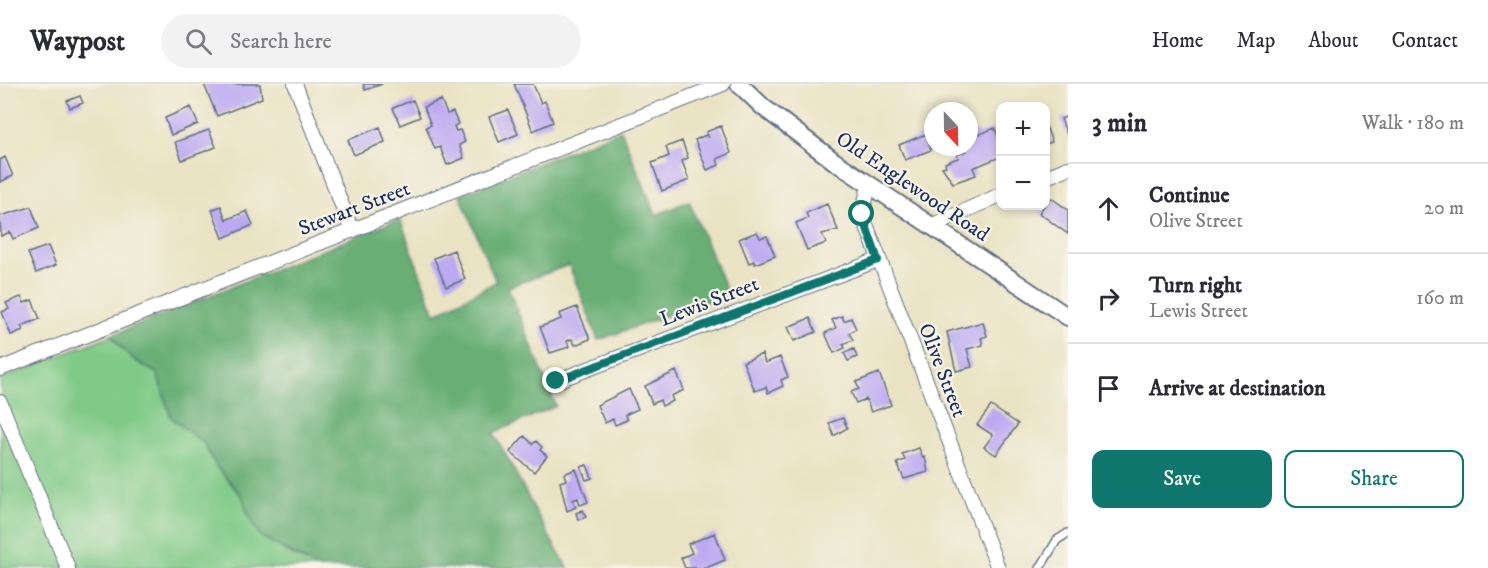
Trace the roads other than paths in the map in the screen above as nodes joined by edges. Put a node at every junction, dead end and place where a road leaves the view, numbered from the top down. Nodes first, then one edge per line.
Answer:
1 (295, 84) edge
2 (723, 84) edge
3 (739, 84) edge
4 (1068, 168) edge
5 (1050, 175) edge
6 (869, 186) junction
7 (996, 197) edge
8 (931, 226) junction
9 (352, 231) junction
10 (878, 260) junction
11 (1068, 317) edge
12 (0, 369) edge
13 (556, 381) dead end
14 (0, 402) edge
15 (1068, 533) edge
16 (68, 568) edge
17 (998, 568) edge
18 (1040, 568) edge

1 - 9 street
2 - 9 street, Stewart Street
3 - 6 street, Old Englewood Road
4 - 5 street
6 - 8 street, Old Englewood Road
6 - 10 street, Olive Street
7 - 8 street
8 - 11 street, Old Englewood Road
9 - 12 street, Stewart Street
10 - 13 street, Lewis Street
10 - 17 street, Olive Street
14 - 16 street
15 - 18 lane

